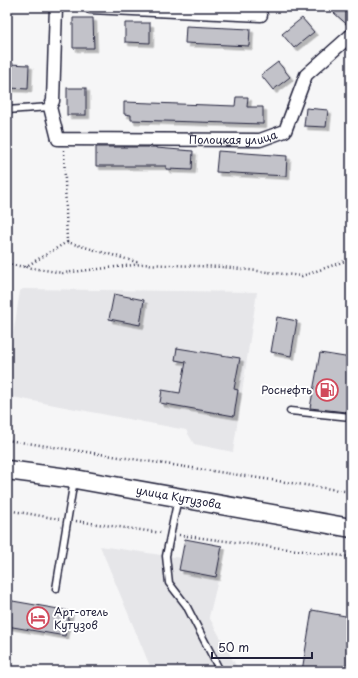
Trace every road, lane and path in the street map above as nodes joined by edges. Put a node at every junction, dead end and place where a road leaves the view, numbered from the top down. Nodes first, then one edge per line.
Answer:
1 (56, 7) edge
2 (90, 7) edge
3 (261, 15) dead end
4 (351, 34) edge
5 (50, 107) junction
6 (7, 110) edge
7 (61, 143) junction
8 (67, 242) junction
9 (351, 259) edge
10 (7, 264) edge
11 (142, 264) junction
12 (25, 267) junction
13 (290, 411) dead end
14 (351, 417) edge
15 (7, 440) edge
16 (7, 470) edge
17 (74, 479) junction
18 (351, 492) edge
19 (178, 497) junction
20 (351, 528) edge
21 (56, 589) dead end
22 (220, 671) edge

1 - 5 street
2 - 3 street
4 - 7 street, Полоцкая улица
5 - 6 lane
5 - 7 street
7 - 8 path
8 - 11 path
8 - 12 path
9 - 11 path
10 - 12 path
11 - 12 path
13 - 14 lane
15 - 18 path
16 - 17 main road, улица Кутузова
17 - 19 main road, улица Кутузова
17 - 21 lane
19 - 20 main road, улица Кутузова
19 - 22 lane

